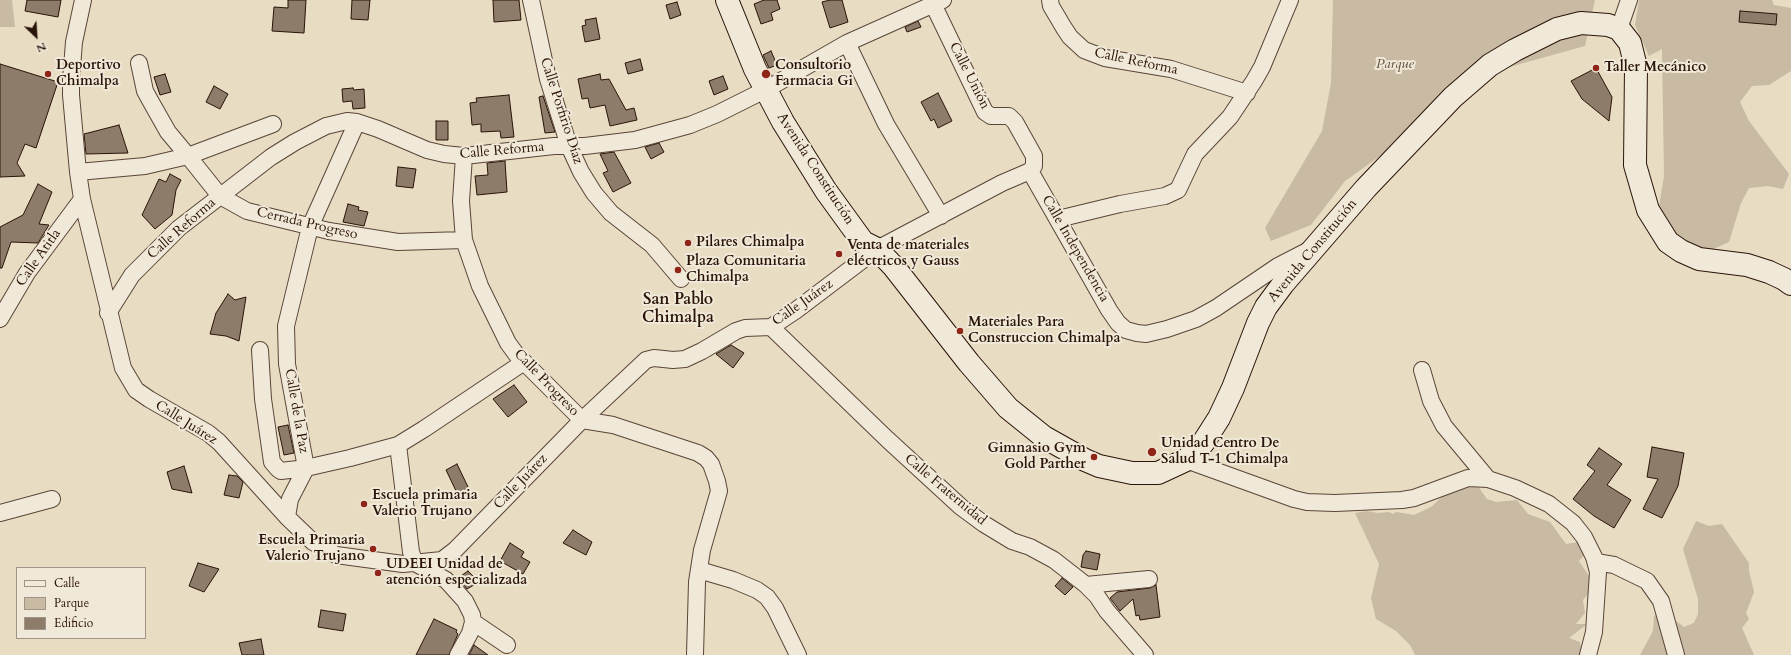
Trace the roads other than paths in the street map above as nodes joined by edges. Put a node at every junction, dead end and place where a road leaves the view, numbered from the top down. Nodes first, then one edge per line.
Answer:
1 (83, 0) edge
2 (530, 0) edge
3 (726, 0) edge
4 (1050, 0) edge
5 (1290, 0) edge
6 (1629, 0) edge
7 (938, 2) edge
8 (1619, 29) junction
9 (847, 43) junction
10 (139, 63) dead end
11 (766, 90) junction
12 (1247, 93) junction
13 (357, 122) junction
14 (273, 124) dead end
15 (569, 146) junction
16 (188, 156) junction
17 (464, 156) junction
18 (1030, 171) junction
19 (78, 172) junction
20 (220, 196) junction
21 (82, 199) junction
22 (941, 216) junction
23 (1058, 219) junction
24 (310, 227) junction
25 (464, 240) junction
26 (1315, 247) junction
27 (878, 249) junction
28 (681, 279) dead end
29 (1791, 284) edge
30 (108, 313) junction
31 (0, 319) edge
32 (771, 326) junction
33 (260, 350) dead end
34 (524, 362) junction
35 (1422, 370) dead end
36 (582, 420) junction
37 (398, 445) junction
38 (1186, 460) junction
39 (306, 468) junction
40 (1488, 479) junction
41 (52, 499) dead end
42 (0, 513) edge
43 (287, 518) junction
44 (1596, 562) junction
45 (415, 563) junction
46 (699, 570) junction
47 (1149, 579) dead end
48 (1086, 585) junction
49 (473, 622) junction
50 (507, 645) dead end
51 (458, 655) edge
52 (695, 655) edge
53 (798, 655) edge
54 (1145, 655) edge
55 (1588, 655) edge
56 (1676, 655) edge

1 - 19 street, Calle Juárez
2 - 15 street, Calle Porfirio Díaz
3 - 11 main road, Avenida Constitución
4 - 12 street, Calle Reforma
5 - 12 street
6 - 8 street
7 - 9 street, Calle Reforma
7 - 18 street, Calle Unión
8 - 26 main road, Avenida Constitución
8 - 29 main road
9 - 11 street, Calle Reforma
9 - 22 street
10 - 16 street, Cerrada Progreso
11 - 15 street, Calle Reforma
11 - 27 main road, Avenida Constitución
12 - 23 street
13 - 17 street, Calle Reforma
13 - 20 street, Calle Reforma
13 - 24 street, Calle de la Paz
14 - 16 street
15 - 17 street, Calle Reforma
15 - 28 street, Calle Porfirio Díaz
16 - 19 street
16 - 20 street, Cerrada Progreso
17 - 25 street, Calle Progreso
18 - 22 street
18 - 23 street, Calle Independencia
19 - 21 street, Calle Juárez
20 - 24 street, Cerrada Progreso
20 - 30 street, Calle Reforma
21 - 30 street, Calle Juárez
21 - 31 street, Calle Atitla
22 - 27 street
23 - 26 street, Calle Independencia
24 - 25 street, Cerrada Progreso
24 - 39 street, Calle de la Paz
25 - 34 street, Calle Progreso
26 - 38 main road, Avenida Constitución
27 - 32 street, Calle Juárez
27 - 38 main road, Avenida Constitución
30 - 43 street, Calle Juárez
32 - 36 street, Calle Juárez
32 - 48 street, Calle Fraternidad
33 - 39 street
34 - 36 street, Calle Progreso
34 - 37 street, Calle de la Paz
35 - 40 street
36 - 45 street, Calle Juárez
36 - 46 street, Calle Progreso
37 - 39 street, Calle de la Paz
37 - 45 street
38 - 40 street
39 - 43 street
40 - 44 street
41 - 42 street
43 - 45 street, Calle Juárez
44 - 55 street
44 - 56 street
45 - 49 street
46 - 52 street, Calle Progreso
46 - 53 street
47 - 48 street
48 - 54 street, Calle Fraternidad
49 - 50 street
49 - 51 street

